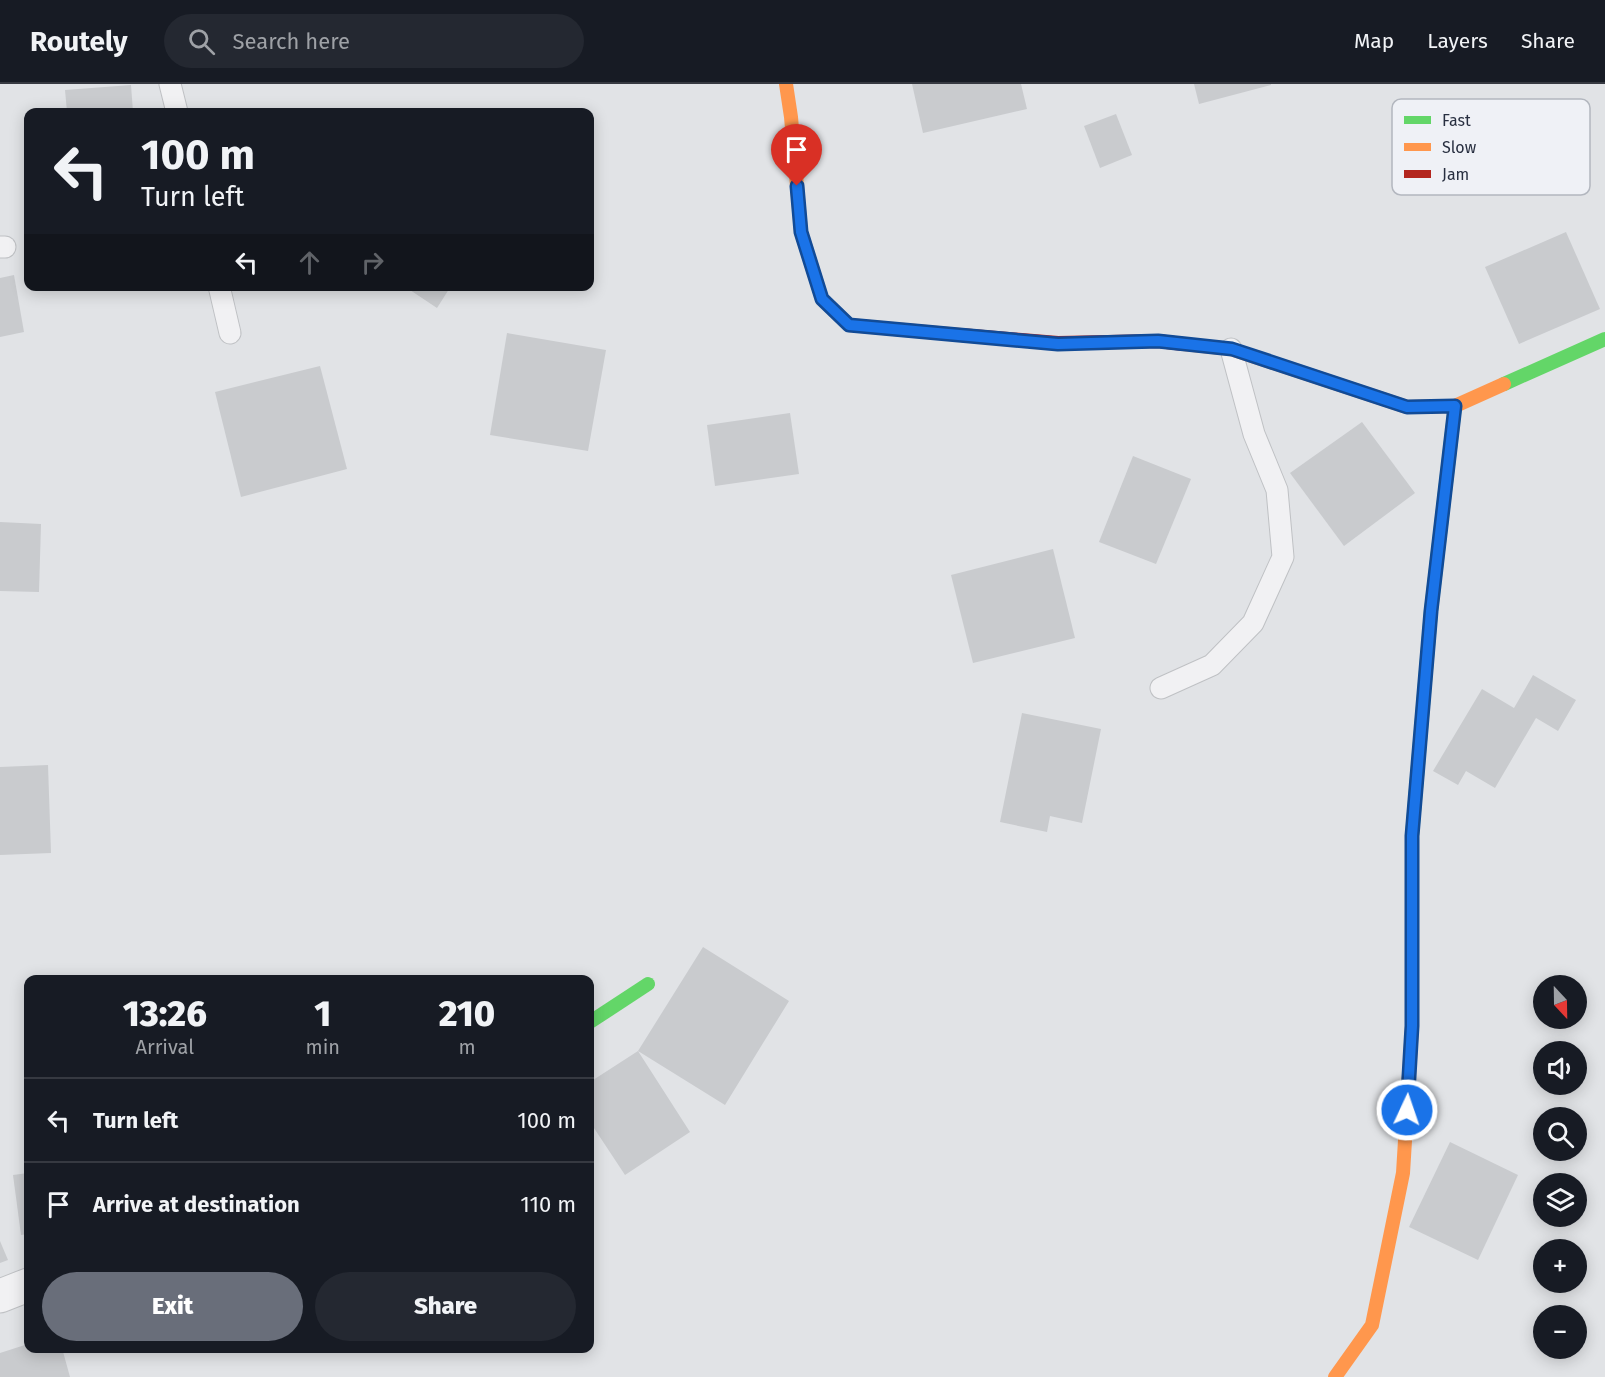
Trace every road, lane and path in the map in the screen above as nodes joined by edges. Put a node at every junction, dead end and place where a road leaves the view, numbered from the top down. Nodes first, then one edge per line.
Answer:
1 (170, 84) edge
2 (786, 84) edge
3 (176, 108) edge
4 (220, 291) edge
5 (230, 333) dead end
6 (1605, 339) edge
7 (1232, 349) junction
8 (1455, 406) junction
9 (1161, 687) dead end
10 (648, 984) dead end
11 (594, 1019) edge
12 (24, 1287) edge
13 (0, 1296) edge
14 (1335, 1377) edge

1 - 3 lane
2 - 7 street
4 - 5 lane
6 - 8 street
7 - 8 street
7 - 9 lane
8 - 14 street
10 - 11 street
12 - 13 street

